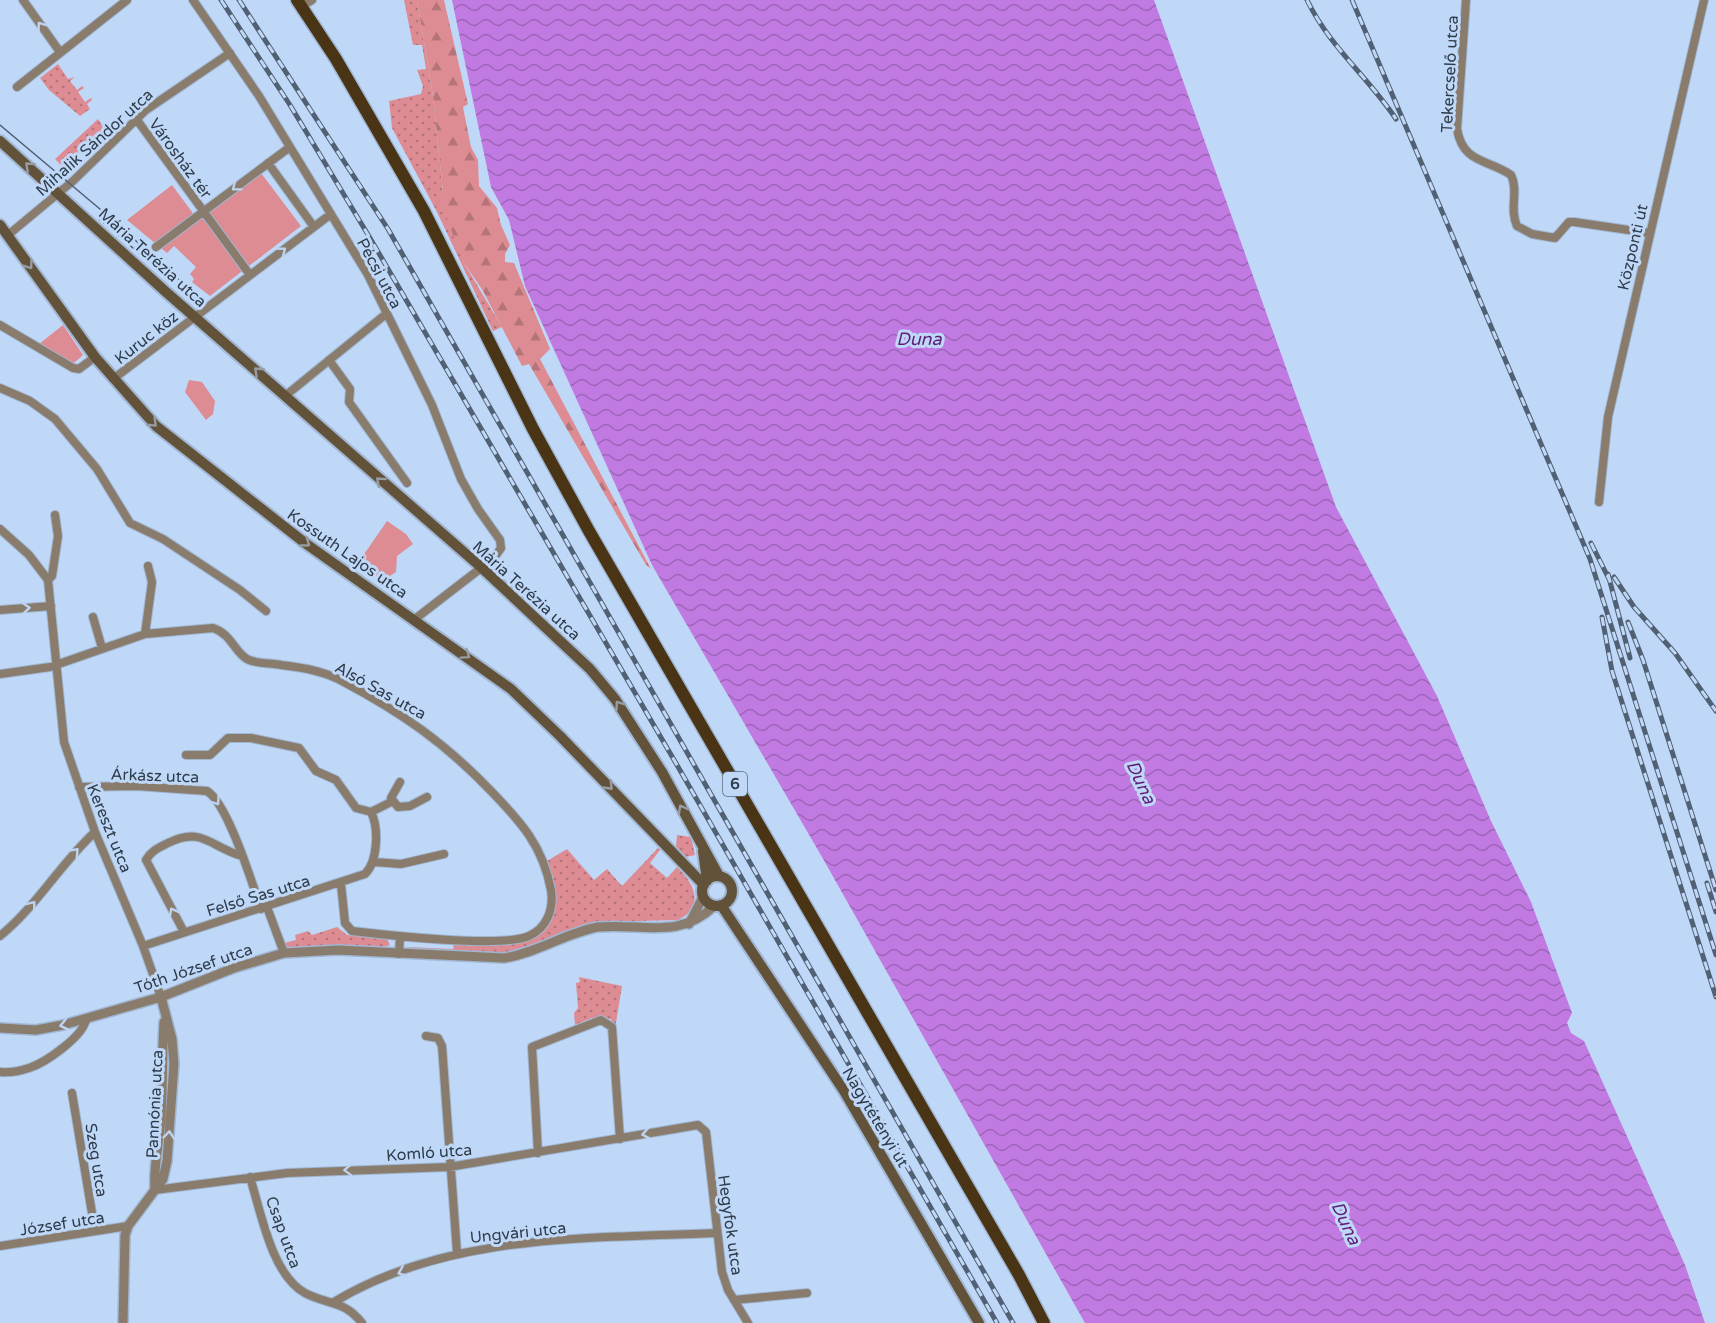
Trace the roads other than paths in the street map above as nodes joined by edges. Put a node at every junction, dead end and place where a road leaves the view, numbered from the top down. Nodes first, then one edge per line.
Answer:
1 (22, 0) edge
2 (127, 0) edge
3 (193, 0) edge
4 (1466, 0) edge
5 (1704, 0) edge
6 (304, 2) edge
7 (60, 52) junction
8 (230, 52) junction
9 (17, 87) dead end
10 (137, 120) junction
11 (0, 141) edge
12 (290, 147) junction
13 (268, 163) junction
14 (58, 192) junction
15 (204, 211) junction
16 (331, 214) junction
17 (0, 225) edge
18 (314, 227) junction
19 (1649, 233) junction
20 (8, 235) junction
21 (156, 247) dead end
22 (250, 275) junction
23 (386, 314) junction
24 (195, 316) junction
25 (0, 325) edge
26 (95, 357) junction
27 (329, 360) junction
28 (113, 380) junction
29 (0, 388) edge
30 (285, 396) junction
31 (407, 483) dead end
32 (1599, 502) dead end
33 (55, 515) dead end
34 (0, 529) edge
35 (148, 566) dead end
36 (482, 568) junction
37 (48, 580) junction
38 (51, 606) junction
39 (0, 610) edge
40 (266, 611) dead end
41 (93, 617) dead end
42 (415, 619) junction
43 (145, 634) junction
44 (102, 648) junction
45 (55, 664) junction
46 (0, 674) edge
47 (186, 755) dead end
48 (400, 782) dead end
49 (79, 787) junction
50 (427, 797) dead end
51 (393, 801) junction
52 (371, 812) junction
53 (95, 832) junction
54 (703, 844) junction
55 (444, 854) dead end
56 (242, 856) junction
57 (374, 862) junction
58 (719, 876) junction
59 (705, 883) junction
60 (341, 884) junction
61 (731, 896) junction
62 (703, 897) junction
63 (718, 906) junction
64 (264, 908) junction
65 (689, 924) junction
66 (740, 931) junction
67 (1, 932) edge
68 (184, 932) junction
69 (400, 936) junction
70 (143, 946) junction
71 (284, 954) junction
72 (399, 954) junction
73 (160, 997) junction
74 (86, 1019) junction
75 (0, 1028) edge
76 (426, 1036) dead end
77 (0, 1072) edge
78 (72, 1093) dead end
79 (703, 1127) joint
80 (620, 1139) junction
81 (538, 1153) junction
82 (449, 1167) junction
83 (250, 1177) junction
84 (154, 1190) junction
85 (128, 1226) junction
86 (95, 1231) junction
87 (715, 1233) junction
88 (0, 1246) edge
89 (457, 1253) junction
90 (807, 1293) dead end
91 (734, 1300) junction
92 (334, 1302) junction
93 (123, 1323) edge
94 (362, 1323) edge
95 (747, 1323) edge
96 (979, 1323) edge
97 (1044, 1323) edge

7 -> 1 street
2 - 7 street
3 - 8 street, Pécsi utca
4 - 19 street, Tekercselő utca
5 - 19 street, Központi út
6 - 97 main road, 6
7 - 9 street
8 - 10 street, Mihalik Sándor utca
8 - 12 street, Pécsi utca
10 - 14 street, Mihalik Sándor utca
10 - 15 street, Városház tér
14 -> 11 main road, Mária Terézia utca
12 - 13 street, Városház tér
12 - 16 street, Pécsi utca
13 -> 15 street, Városház tér
13 - 18 street
14 - 20 street, Mihalik Sándor utca
14 - 24 main road, Mária Terézia utca
15 - 21 street, Városház tér
15 - 22 street, Városház tér
16 - 18 street
16 - 23 street, Pécsi utca
17 - 20 main road, Kossuth Lajos utca
22 -> 18 street
19 - 32 street, Központi út
20 -> 26 main road, Kossuth Lajos utca
22 - 24 street
23 - 27 street
23 - 36 street, Pécsi utca
24 - 28 street, Kuruc köz
30 -> 24 main road, Mária Terézia utca
25 - 26 street
26 - 28 main road, Kossuth Lajos utca
27 - 30 street
27 - 31 street
28 -> 42 main road, Kossuth Lajos utca
29 - 40 street
36 -> 30 main road, Mária Terézia utca
33 - 37 street
34 - 37 street
35 - 43 street
36 - 42 street, Pécsi utca
54 -> 36 main road, Mária Terézia utca
37 - 38 street, Kereszt utca
39 -> 38 street
38 - 45 street, Kereszt utca
41 - 44 street
42 -> 59 main road, Kossuth Lajos utca
43 - 44 street, Alsó Sas utca
43 - 69 street, Alsó Sas utca
44 - 45 street, Alsó Sas utca
45 - 46 street, Alsó Sas utca
45 - 49 street, Kereszt utca
47 - 52 street
48 - 51 street
49 - 53 street, Kereszt utca
49 -> 56 street, Árkász utca
50 - 51 street
51 - 52 street
52 - 57 street
67 -> 53 street
53 - 70 street, Kereszt utca
54 - 58 main road, Mária Terézia utca
54 - 59 main road, Mária Terézia utca
55 - 57 street
56 - 64 street, Árkász utca
68 -> 56 street
57 - 60 street, Felső Sas utca
58 - 59 main road
58 - 61 main road
59 - 62 main road
60 - 64 street, Felső Sas utca
60 - 69 street
61 - 63 main road
61 - 66 main road, Nagytétényi út
62 - 63 main road
62 - 65 street
63 - 65 street, Tóth József utca
63 - 66 main road, Nagytétényi út
64 - 68 street, Felső Sas utca
64 - 71 street, Árkász utca
65 - 72 street, Tóth József utca
66 - 96 main road, Nagytétényi út
68 - 70 street, Felső Sas utca
69 - 72 street
70 - 73 street, Kereszt utca
71 - 72 street, Tóth József utca
71 - 73 street, Tóth József utca
73 - 74 street, Tóth József utca
73 - 84 street, Pannónia utca
74 -> 75 street, Tóth József utca
74 - 77 street
76 - 82 street
78 - 86 street, Szeg utca
79 -> 80 street, Komló utca
79 - 87 street, Hegyfok utca
80 - 81 street, Komló utca
80 - 81 street
81 - 82 street, Komló utca
82 -> 83 street, Komló utca
82 - 89 street
83 - 84 street, Komló utca
83 - 92 street, Csap utca
84 - 85 street
85 - 86 street, József utca
85 - 93 street
86 - 88 street, József utca
87 - 89 street, Ungvári utca
87 - 91 street, Hegyfok utca
89 -> 92 street, Ungvári utca
90 - 91 street
91 - 95 street, Hegyfok utca
92 - 94 street, Csap utca

